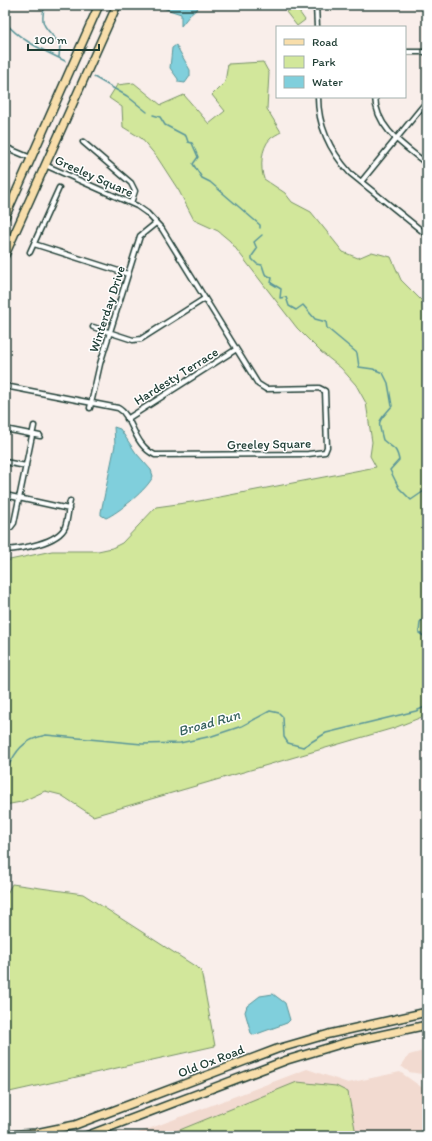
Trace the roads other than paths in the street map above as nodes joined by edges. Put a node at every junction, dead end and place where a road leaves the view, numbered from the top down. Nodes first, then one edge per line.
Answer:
1 (99, 5) edge
2 (117, 5) edge
3 (316, 5) edge
4 (316, 26) edge
5 (406, 52) edge
6 (427, 52) edge
7 (318, 98) edge
8 (375, 98) edge
9 (427, 101) edge
10 (396, 139) junction
11 (83, 142) dead end
12 (5, 147) edge
13 (31, 158) junction
14 (427, 164) edge
15 (44, 165) junction
16 (361, 182) junction
17 (59, 188) dead end
18 (131, 203) junction
19 (5, 217) edge
20 (156, 223) junction
21 (427, 234) edge
22 (34, 244) junction
23 (30, 252) dead end
24 (5, 255) edge
25 (128, 274) junction
26 (204, 299) junction
27 (93, 327) dead end
28 (110, 332) junction
29 (235, 350) junction
30 (5, 386) edge
31 (92, 402) junction
32 (90, 408) dead end
33 (127, 419) junction
34 (34, 426) dead end
35 (5, 429) edge
36 (32, 435) junction
37 (40, 436) dead end
38 (5, 462) edge
39 (26, 466) junction
40 (5, 496) edge
41 (19, 498) junction
42 (70, 501) dead end
43 (69, 509) junction
44 (5, 529) edge
45 (5, 550) edge
46 (427, 1012) edge
47 (427, 1025) edge
48 (5, 1135) edge
49 (86, 1136) edge

1 - 13 main road
2 - 15 main road
3 - 4 street
5 - 6 street
7 - 16 street
8 - 10 street
9 - 10 street
10 - 14 street
10 - 16 street
11 - 18 street
12 - 13 street
13 - 19 main road
15 - 18 street, Greeley Square
15 - 24 main road
16 - 21 street
17 - 22 street
18 - 20 street, Greeley Square
20 - 25 street, Winterday Drive
20 - 26 street, Greeley Square
22 - 23 street
22 - 25 street
25 - 28 street, Winterday Drive
26 - 28 street
26 - 29 street, Greeley Square
27 - 28 street
28 - 31 street, Winterday Drive
29 - 33 street, Hardesty Terrace
29 - 33 street, Greeley Square
30 - 31 street, Greeley Square
31 - 32 street, Winterday Drive
31 - 33 street, Greeley Square
34 - 36 street
35 - 36 street
36 - 37 street
36 - 39 street
38 - 39 street
39 - 41 street
40 - 41 street
41 - 43 street
41 - 44 street
42 - 43 street
43 - 45 street
46 - 48 main road, Old Ox Road
47 - 49 main road, Old Ox Road

